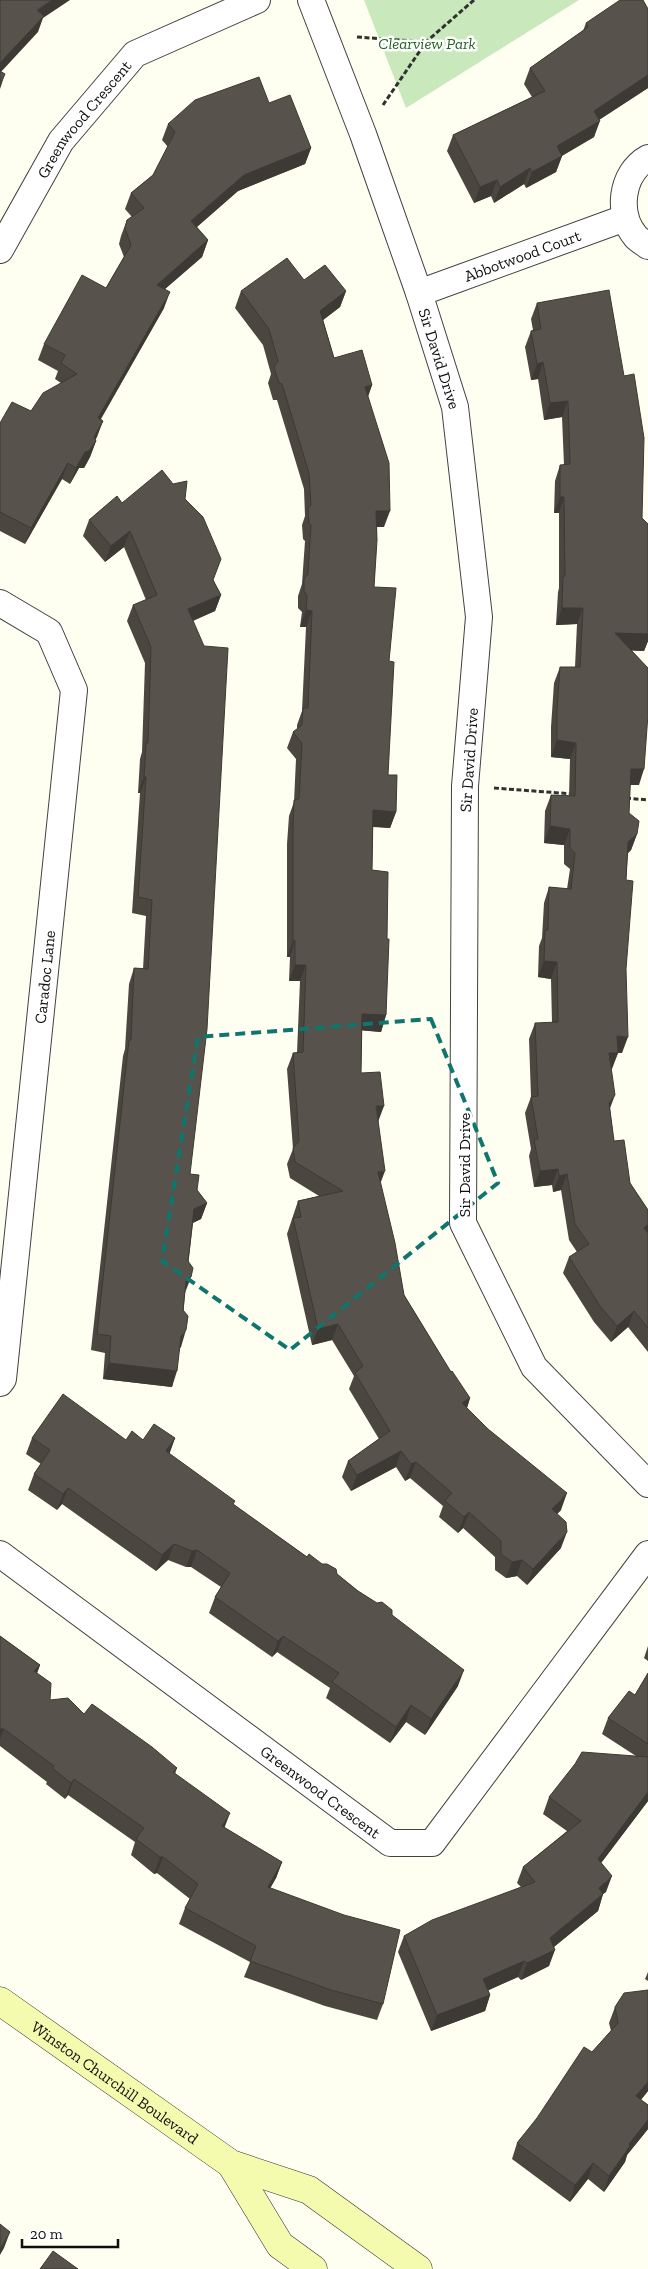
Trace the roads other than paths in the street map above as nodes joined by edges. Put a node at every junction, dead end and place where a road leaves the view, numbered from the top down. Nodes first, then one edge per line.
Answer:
1 (257, 0) edge
2 (311, 0) edge
3 (648, 158) edge
4 (625, 218) junction
5 (648, 246) edge
6 (0, 250) edge
7 (419, 292) junction
8 (0, 604) edge
9 (0, 1383) edge
10 (648, 1484) edge
11 (0, 1554) edge
12 (648, 1554) edge
13 (0, 2001) edge
14 (231, 2164) junction
15 (313, 2269) edge
16 (418, 2269) edge

1 - 6 street, Greenwood Crescent
2 - 7 street, Sir David Drive
3 - 4 street
4 - 5 street
4 - 7 street, Abbotwood Court
7 - 10 street, Sir David Drive
8 - 9 street, Caradoc Lane
11 - 12 street, Greenwood Crescent
13 - 14 main road, Winston Churchill Boulevard
14 - 15 main road, Winston Churchill Boulevard
14 - 16 main road, Winston Churchill Boulevard

